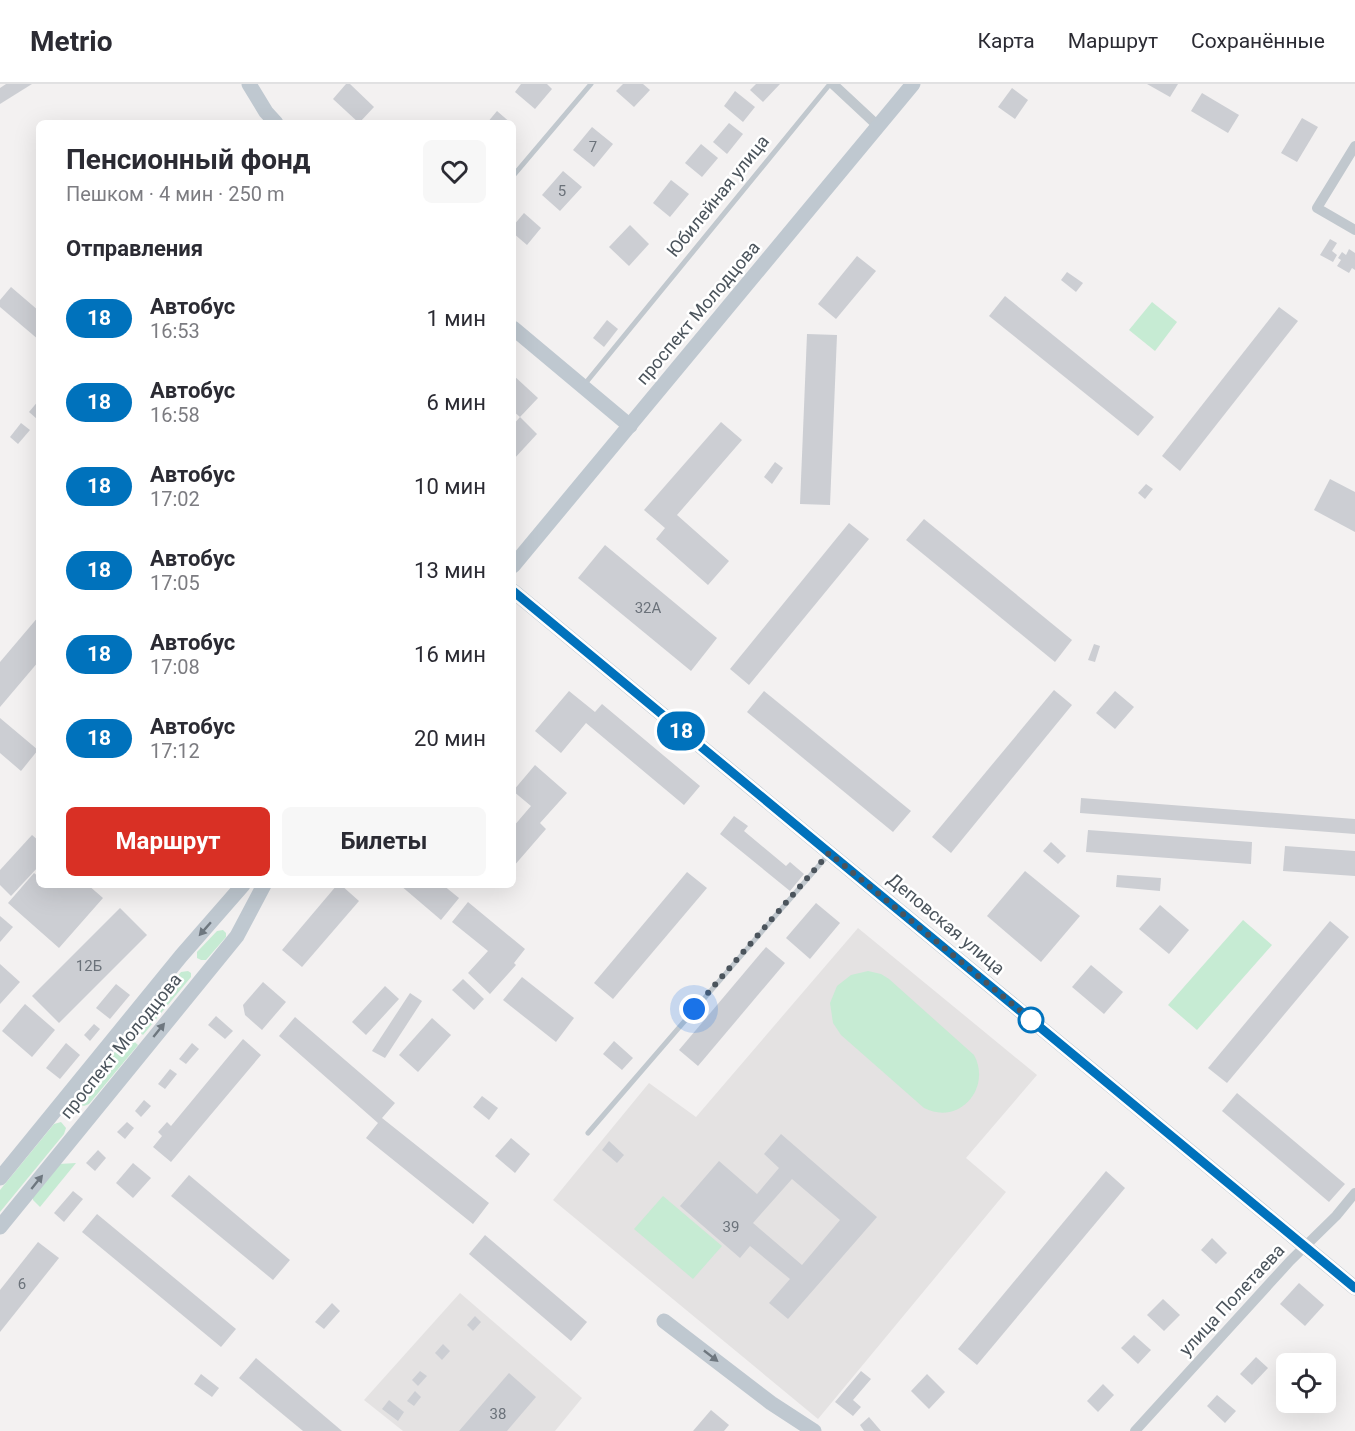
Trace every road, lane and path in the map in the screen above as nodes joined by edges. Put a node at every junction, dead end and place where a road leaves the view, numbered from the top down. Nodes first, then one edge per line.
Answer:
1 (249, 84) edge
2 (591, 84) edge
3 (831, 84) edge
4 (913, 84) edge
5 (273, 120) edge
6 (878, 126) junction
7 (1355, 146) edge
8 (516, 172) edge
9 (1355, 230) edge
10 (516, 331) edge
11 (583, 387) junction
12 (630, 426) junction
13 (516, 562) edge
14 (516, 593) edge
15 (829, 853) junction
16 (240, 888) edge
17 (262, 888) edge
18 (588, 1133) dead end
19 (0, 1178) edge
20 (1355, 1193) edge
21 (0, 1227) edge
22 (1305, 1246) junction
23 (1355, 1288) edge
24 (664, 1321) dead end
25 (814, 1431) edge
26 (1135, 1431) edge

1 - 5 street
2 - 8 lane
3 - 6 street
3 - 11 lane, Юбилейная улица
4 - 6 street, проспект Молодцова
6 - 12 street, проспект Молодцова
7 - 9 street
10 - 11 street
11 - 12 street
12 - 13 street, проспект Молодцова
14 - 15 street, Деповская улица
15 - 18 lane
15 - 22 street, Деповская улица
16 -> 19 street, проспект Молодцова
21 -> 17 street, проспект Молодцова
20 - 22 street, улица Полетаева
22 - 23 street, Деповская улица
22 - 26 street, улица Полетаева
24 -> 25 street

